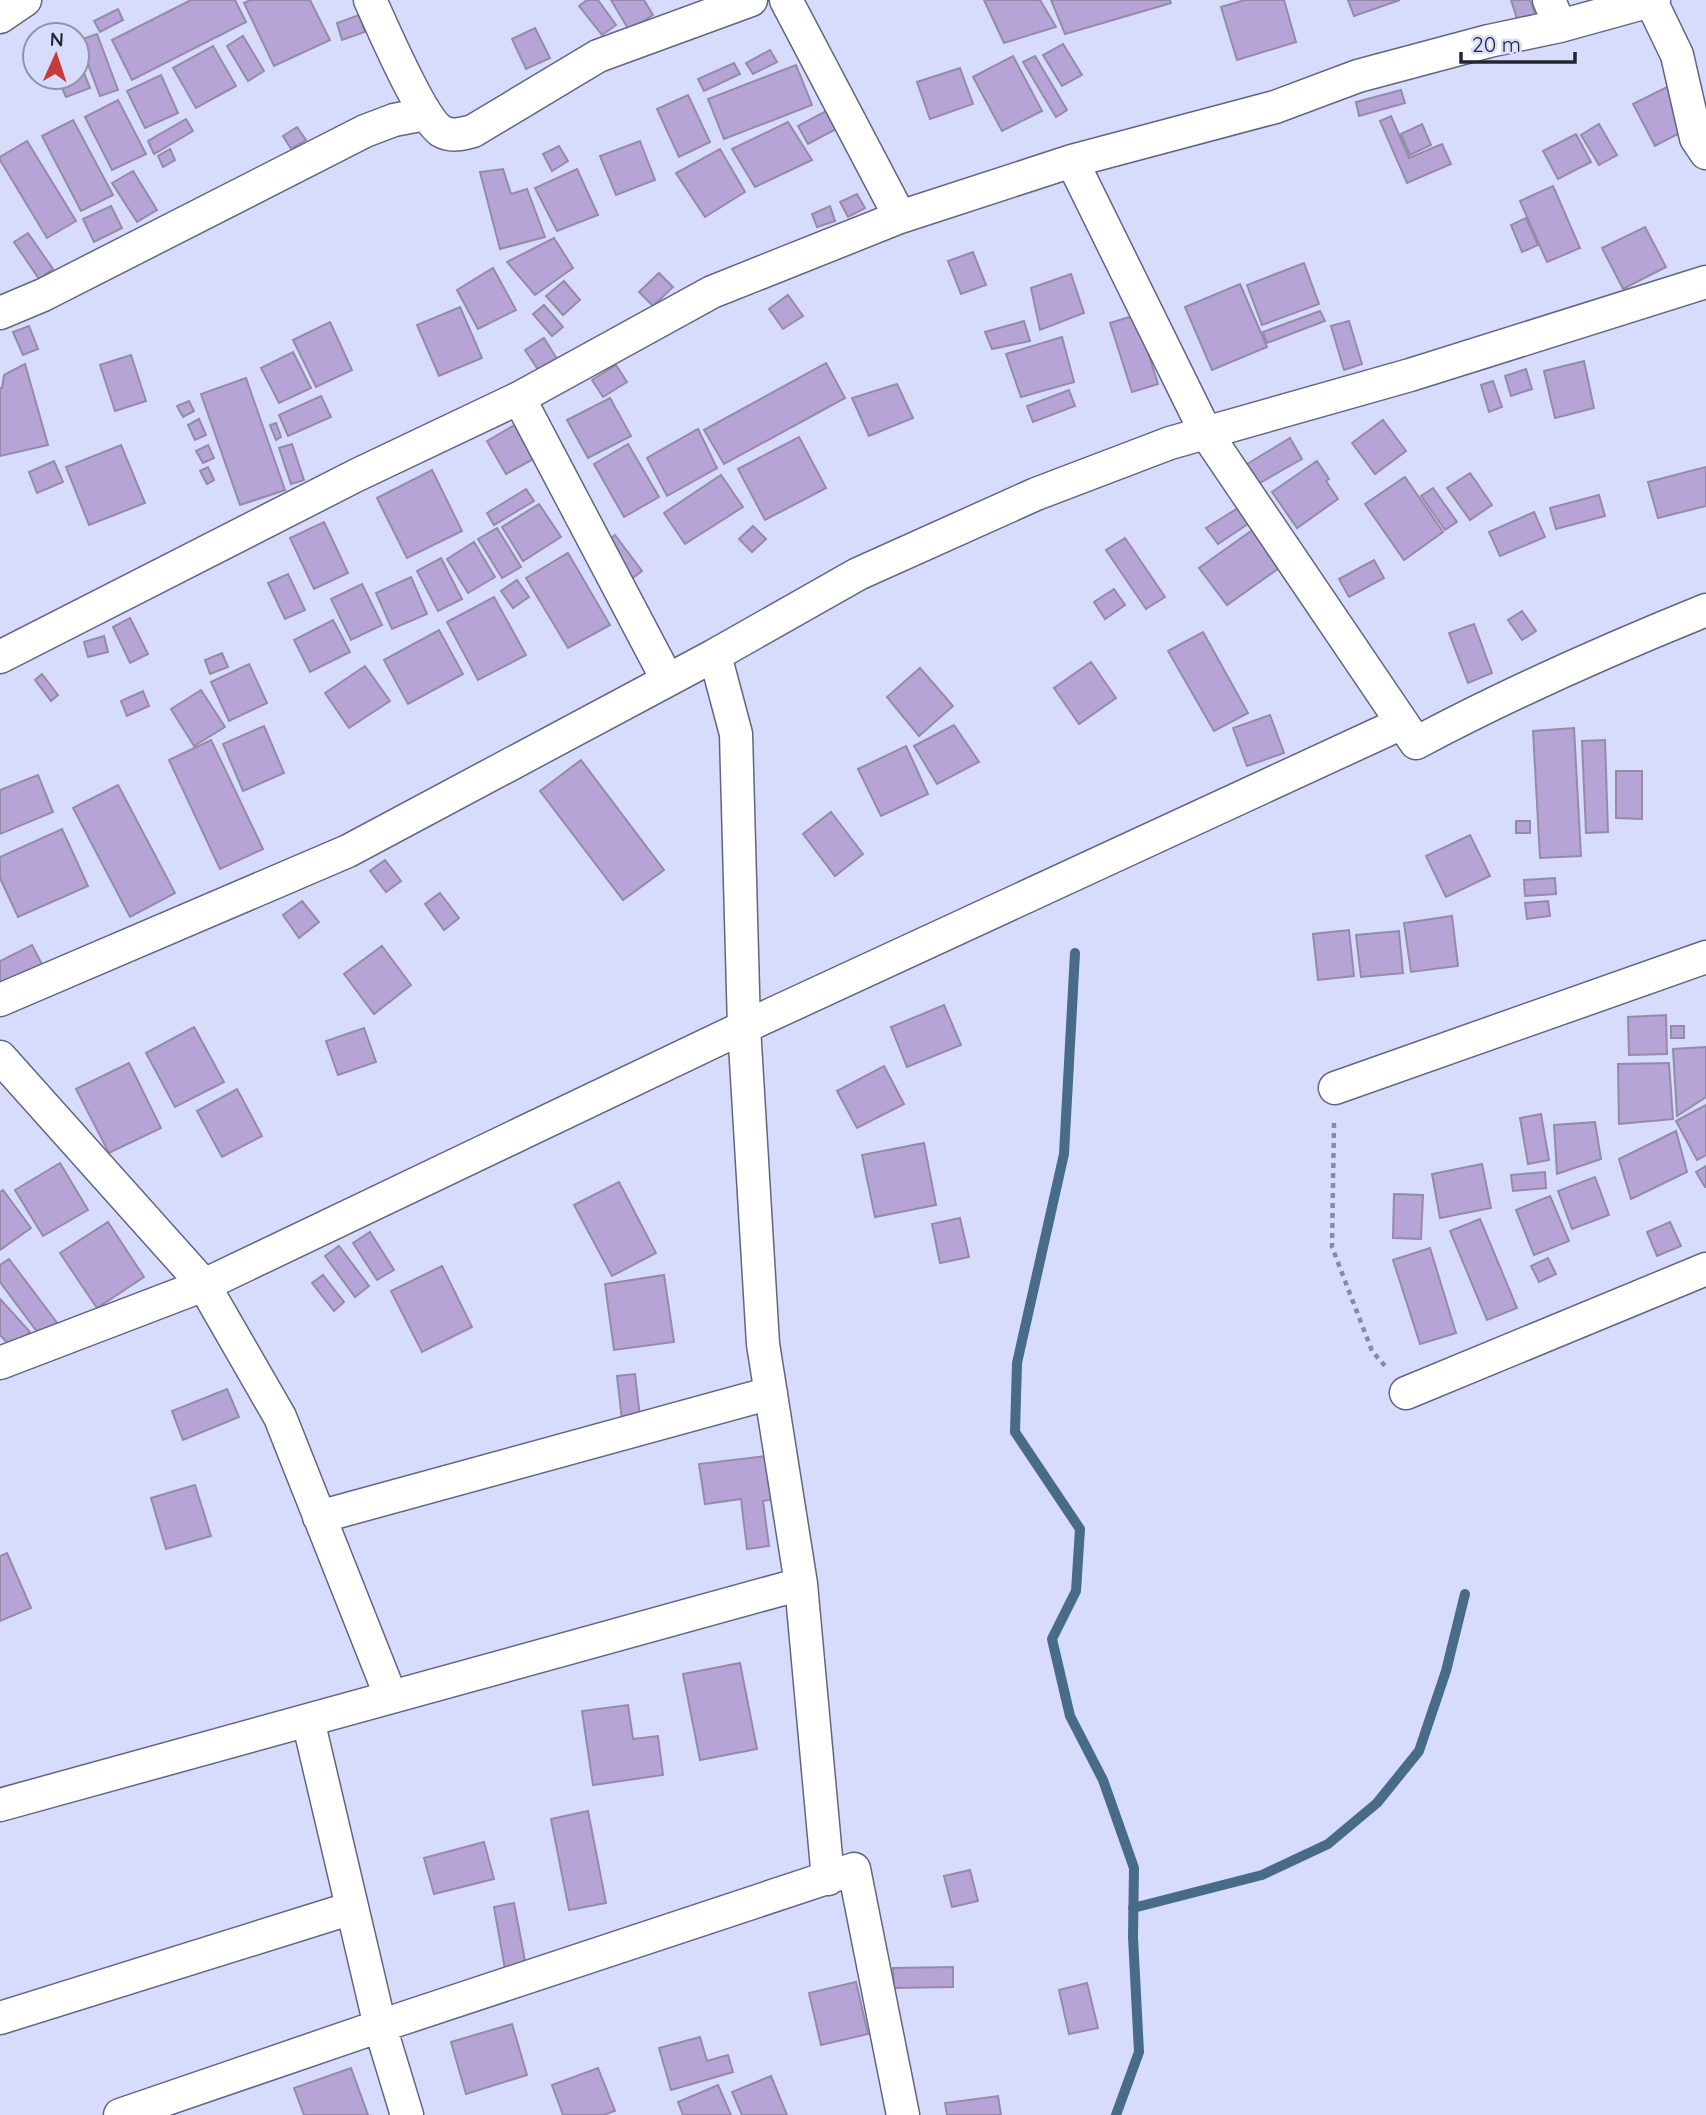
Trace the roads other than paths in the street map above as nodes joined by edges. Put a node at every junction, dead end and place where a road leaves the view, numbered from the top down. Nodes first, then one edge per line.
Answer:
1 (25, 0) edge
2 (370, 0) edge
3 (751, 0) edge
4 (786, 0) edge
5 (1653, 1) edge
6 (1554, 13) edge
7 (0, 17) edge
8 (425, 114) junction
9 (1706, 153) edge
10 (1072, 161) junction
11 (900, 217) junction
12 (1706, 282) edge
13 (0, 313) edge
14 (519, 398) junction
15 (1206, 433) junction
16 (1706, 610) edge
17 (715, 654) junction
18 (0, 657) edge
19 (667, 679) junction
20 (1402, 723) junction
21 (1706, 957) edge
22 (0, 1000) edge
23 (744, 1027) junction
24 (0, 1057) edge
25 (1335, 1088) road end
26 (1706, 1269) edge
27 (204, 1285) junction
28 (0, 1363) edge
29 (771, 1393) junction
30 (1406, 1393) road end
31 (319, 1517) junction
32 (801, 1584) junction
33 (391, 1697) junction
34 (308, 1720) junction
35 (0, 1805) edge
36 (828, 1879) junction
37 (352, 1908) junction
38 (0, 2018) edge
39 (380, 2026) junction
40 (120, 2115) edge
41 (407, 2115) edge
42 (903, 2115) edge

1 - 7 street
2 - 8 street
3 - 8 street
4 - 11 street
5 - 6 street
5 - 9 street
6 - 10 street
8 - 13 street
10 - 11 street
10 - 15 street
11 - 14 street
12 - 15 street
14 - 18 street
14 - 19 street
15 - 17 street
15 - 20 street
16 - 20 street
17 - 19 street
17 - 23 street
19 - 22 street
20 - 23 street
21 - 25 street
23 - 27 street
23 - 29 street
24 - 27 street
26 - 30 street
27 - 28 street
27 - 31 street
29 - 31 street
29 - 32 street
31 - 33 street
32 - 33 street
32 - 36 street
33 - 34 street
34 - 35 street
34 - 37 street
36 - 39 street
36 - 42 street
37 - 38 street
37 - 39 street
39 - 40 street
39 - 41 street

